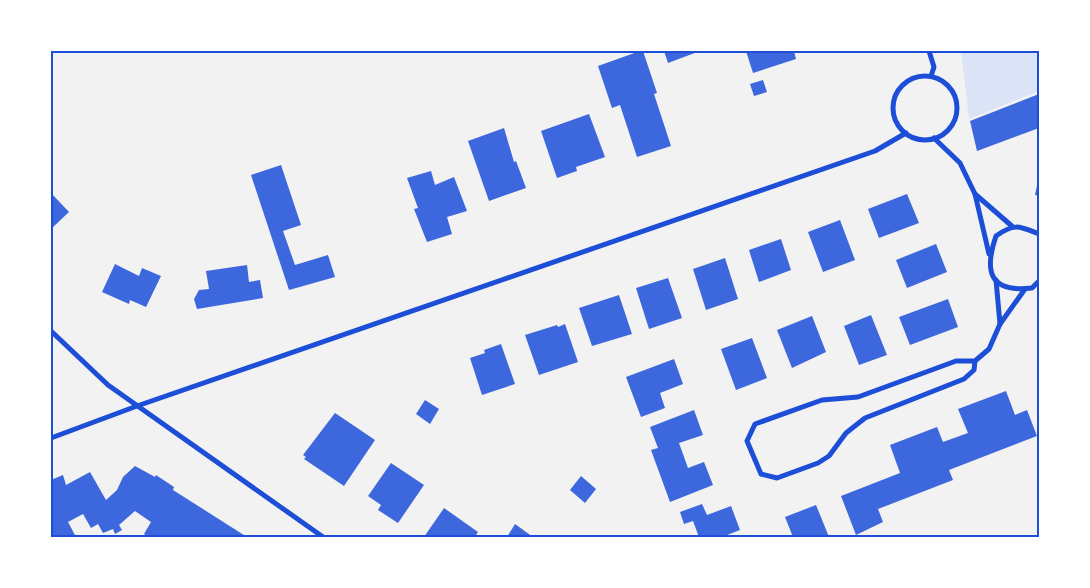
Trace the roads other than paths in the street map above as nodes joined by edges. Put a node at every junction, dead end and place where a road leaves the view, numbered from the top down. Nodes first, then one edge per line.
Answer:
1 (929, 51) edge
2 (931, 76) junction
3 (906, 133) junction
4 (934, 138) junction
5 (975, 194) junction
6 (1013, 227) junction
7 (1039, 234) edge
8 (989, 255) junction
9 (996, 280) junction
10 (1039, 281) edge
11 (1025, 289) junction
12 (1000, 324) junction
13 (51, 331) edge
14 (975, 361) junction
15 (138, 406) junction
16 (51, 438) edge
17 (323, 537) edge

1 - 2 street
2 - 3 street
2 - 4 street
3 - 4 street
3 - 15 street
4 - 5 street
5 - 6 street
5 - 8 street
6 - 7 street
6 - 8 street
8 - 9 street
9 - 11 street
9 - 12 street
10 - 11 street
11 - 12 street
12 - 14 street
13 - 15 street
14 - 14 street
15 - 16 street
15 - 17 street

